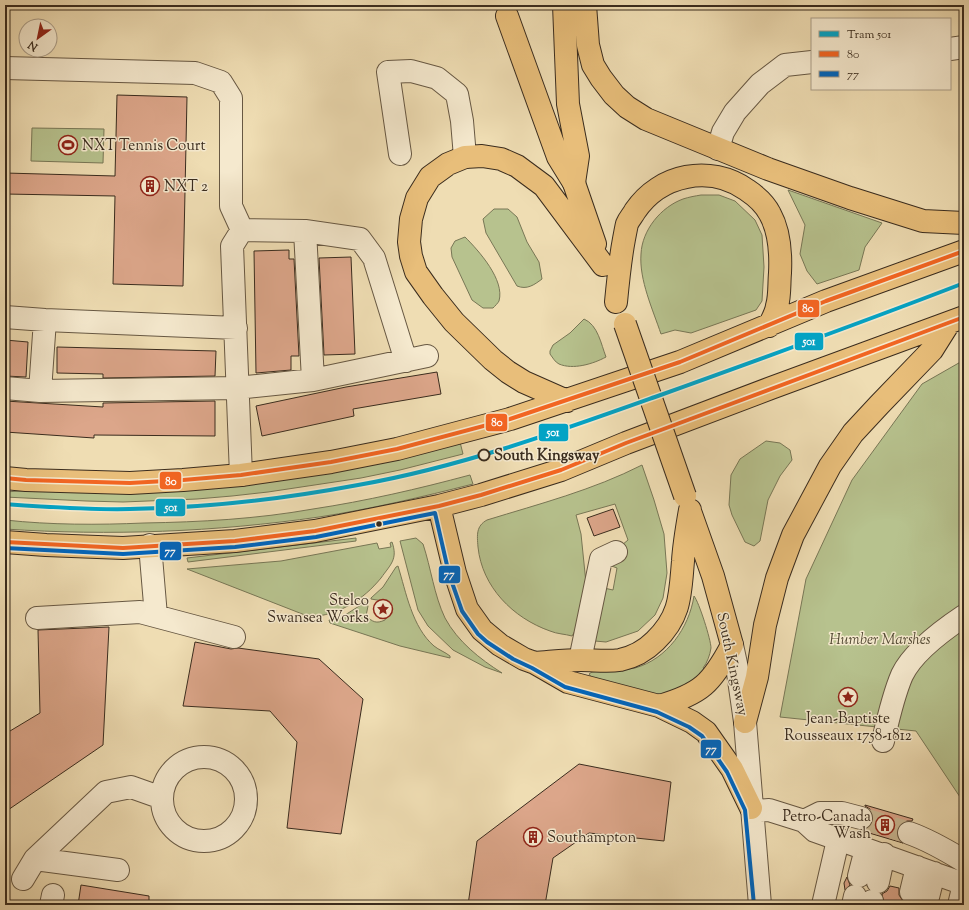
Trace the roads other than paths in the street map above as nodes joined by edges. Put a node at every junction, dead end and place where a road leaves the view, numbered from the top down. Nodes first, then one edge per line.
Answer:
1 (564, 5) edge
2 (585, 5) edge
3 (507, 16) dead end
4 (964, 47) edge
5 (951, 48) edge
6 (811, 62) edge
7 (5, 68) edge
8 (718, 149) junction
9 (400, 154) dead end
10 (465, 157) junction
11 (574, 183) junction
12 (964, 223) edge
13 (242, 230) junction
14 (305, 231) junction
15 (964, 251) edge
16 (603, 266) junction
17 (616, 302) junction
18 (5, 316) edge
19 (45, 320) junction
20 (956, 320) edge
21 (769, 326) junction
22 (236, 328) junction
23 (427, 356) dead end
24 (406, 361) junction
25 (313, 380) junction
26 (5, 388) edge
27 (237, 388) junction
28 (40, 391) junction
29 (567, 401) junction
30 (241, 475) junction
31 (5, 478) edge
32 (688, 503) junction
33 (439, 506) junction
34 (5, 542) edge
35 (150, 545) junction
36 (616, 552) dead end
37 (156, 616) junction
38 (964, 616) edge
39 (37, 618) dead end
40 (234, 637) dead end
41 (732, 645) junction
42 (580, 660) junction
43 (535, 663) junction
44 (659, 706) junction
45 (745, 722) junction
46 (884, 741) dead end
47 (162, 798) dead end
48 (752, 810) junction
49 (861, 818) tunnel mouth
50 (804, 821) junction
51 (909, 834) tunnel mouth
52 (838, 840) junction
53 (875, 852) junction
54 (35, 859) junction
55 (964, 861) edge
56 (118, 870) dead end
57 (926, 870) junction
58 (23, 879) dead end
59 (964, 884) edge
60 (865, 894) edge
61 (919, 894) dead end
62 (760, 905) edge
63 (823, 905) edge
64 (959, 905) edge

1 - 11 main road
2 - 8 main road
3 - 11 main road, South Kingsway
4 - 5 street
6 - 8 street
7 - 13 street
8 - 12 main road
9 - 10 street
10 - 16 main road
10 - 29 main road
11 - 16 main road, South Kingsway
13 - 14 street
13 - 22 street
14 - 24 street
14 - 25 street
15 - 21 main road
16 - 17 main road, South Kingsway
17 - 21 main road
17 - 32 main road, South Kingsway, bridge
18 - 19 street
19 - 22 street
19 - 28 street
20 - 33 main road
20 - 45 main road
21 - 29 main road
22 - 27 street
23 - 24 street
24 - 25 street
25 - 27 street
26 - 28 street
27 - 28 street
27 - 30 street
29 - 30 main road
30 - 31 main road
32 - 41 main road, South Kingsway
32 - 42 main road
33 - 35 main road
33 - 43 main road
34 - 35 main road
35 - 37 street
36 - 42 street
37 - 39 street
37 - 40 street
38 - 46 street
41 - 44 main road
41 - 45 street, South Kingsway
42 - 43 main road
43 - 44 main road
44 - 48 main road
45 - 48 street, South Kingsway
47 - 54 street
48 - 50 street
48 - 62 street, South Kingsway
49 - 50 street
50 - 52 street
51 - 55 street
52 - 53 street
52 - 63 street
53 - 57 street
53 - 60 street
54 - 56 street
54 - 58 street
57 - 59 street
57 - 61 street
59 - 64 street

